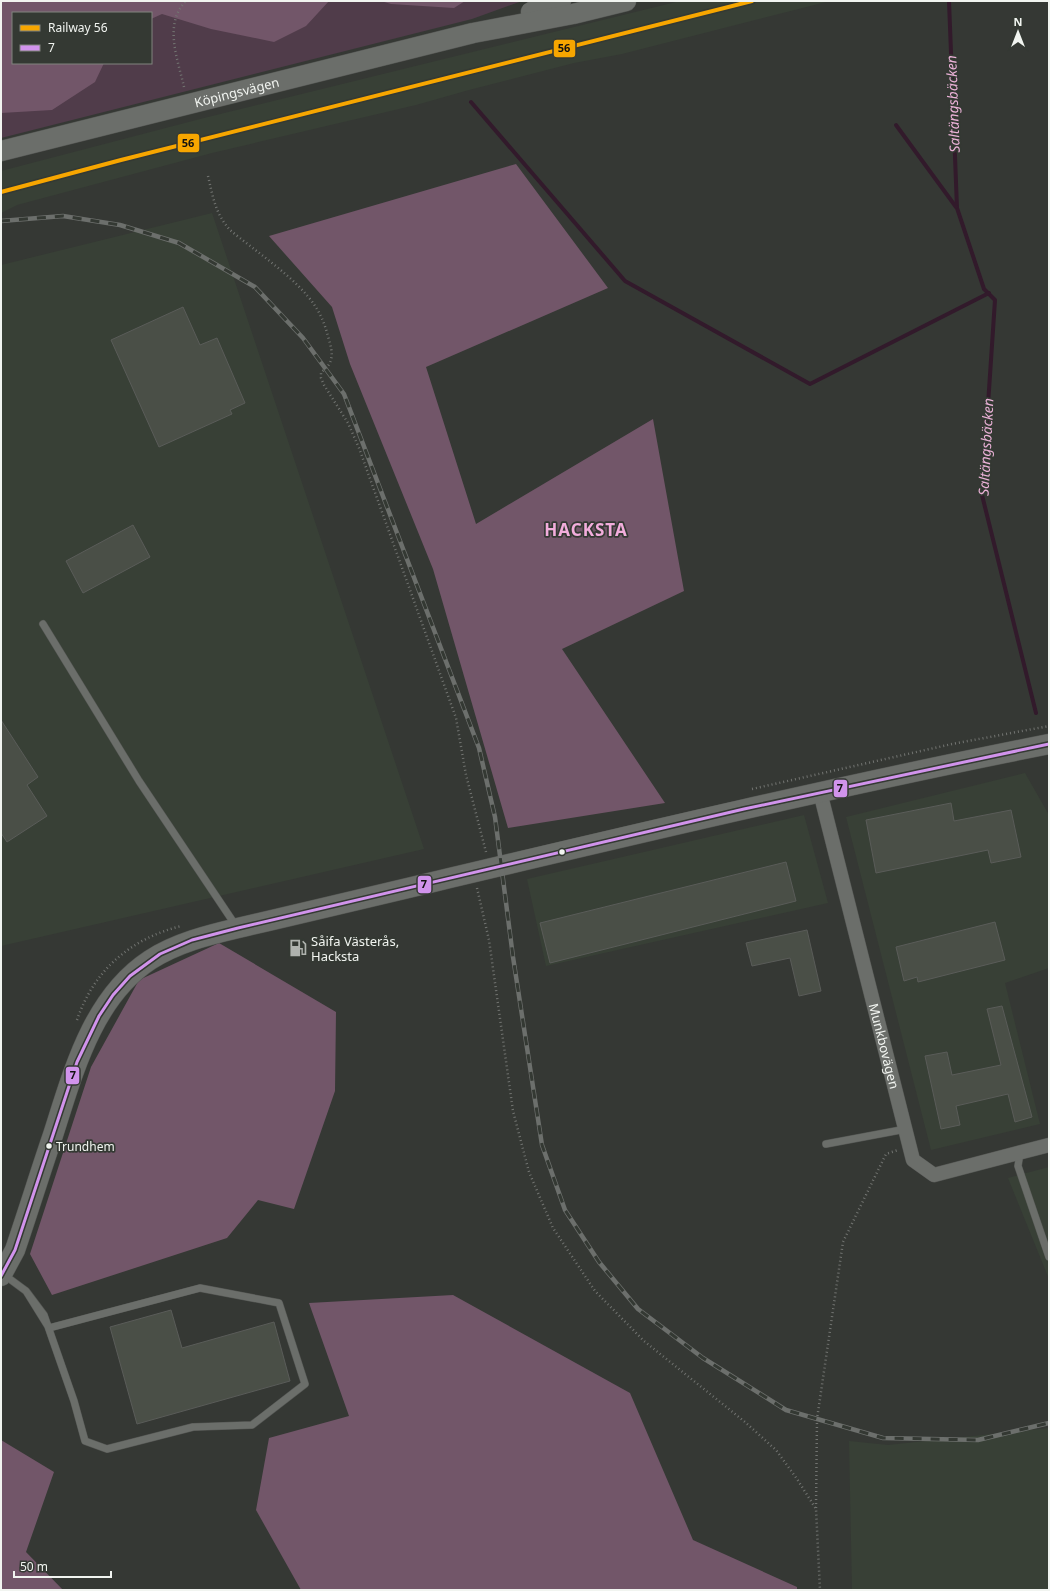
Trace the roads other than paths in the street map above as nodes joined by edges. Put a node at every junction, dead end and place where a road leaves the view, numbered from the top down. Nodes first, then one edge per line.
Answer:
1 (561, 1) edge
2 (626, 1) edge
3 (472, 33) junction
4 (1, 151) edge
5 (43, 624) dead end
6 (1049, 744) edge
7 (820, 792) junction
8 (238, 928) junction
9 (906, 1129) junction
10 (826, 1144) dead end
11 (1049, 1145) edge
12 (1020, 1153) junction
13 (1049, 1257) edge
14 (2, 1275) edge
15 (49, 1328) junction

1 - 3 street, Köpingsvägen
2 - 3 street, Köpingsvägen
3 - 4 street, Köpingsvägen
5 - 8 lane
6 - 7 street
7 - 8 street
7 - 9 street, Munkbovägen
8 - 14 street
9 - 10 lane
9 - 12 street, Munkbovägen
11 - 12 street, Munkbovägen
12 - 13 lane
14 - 15 lane
15 - 15 lane

